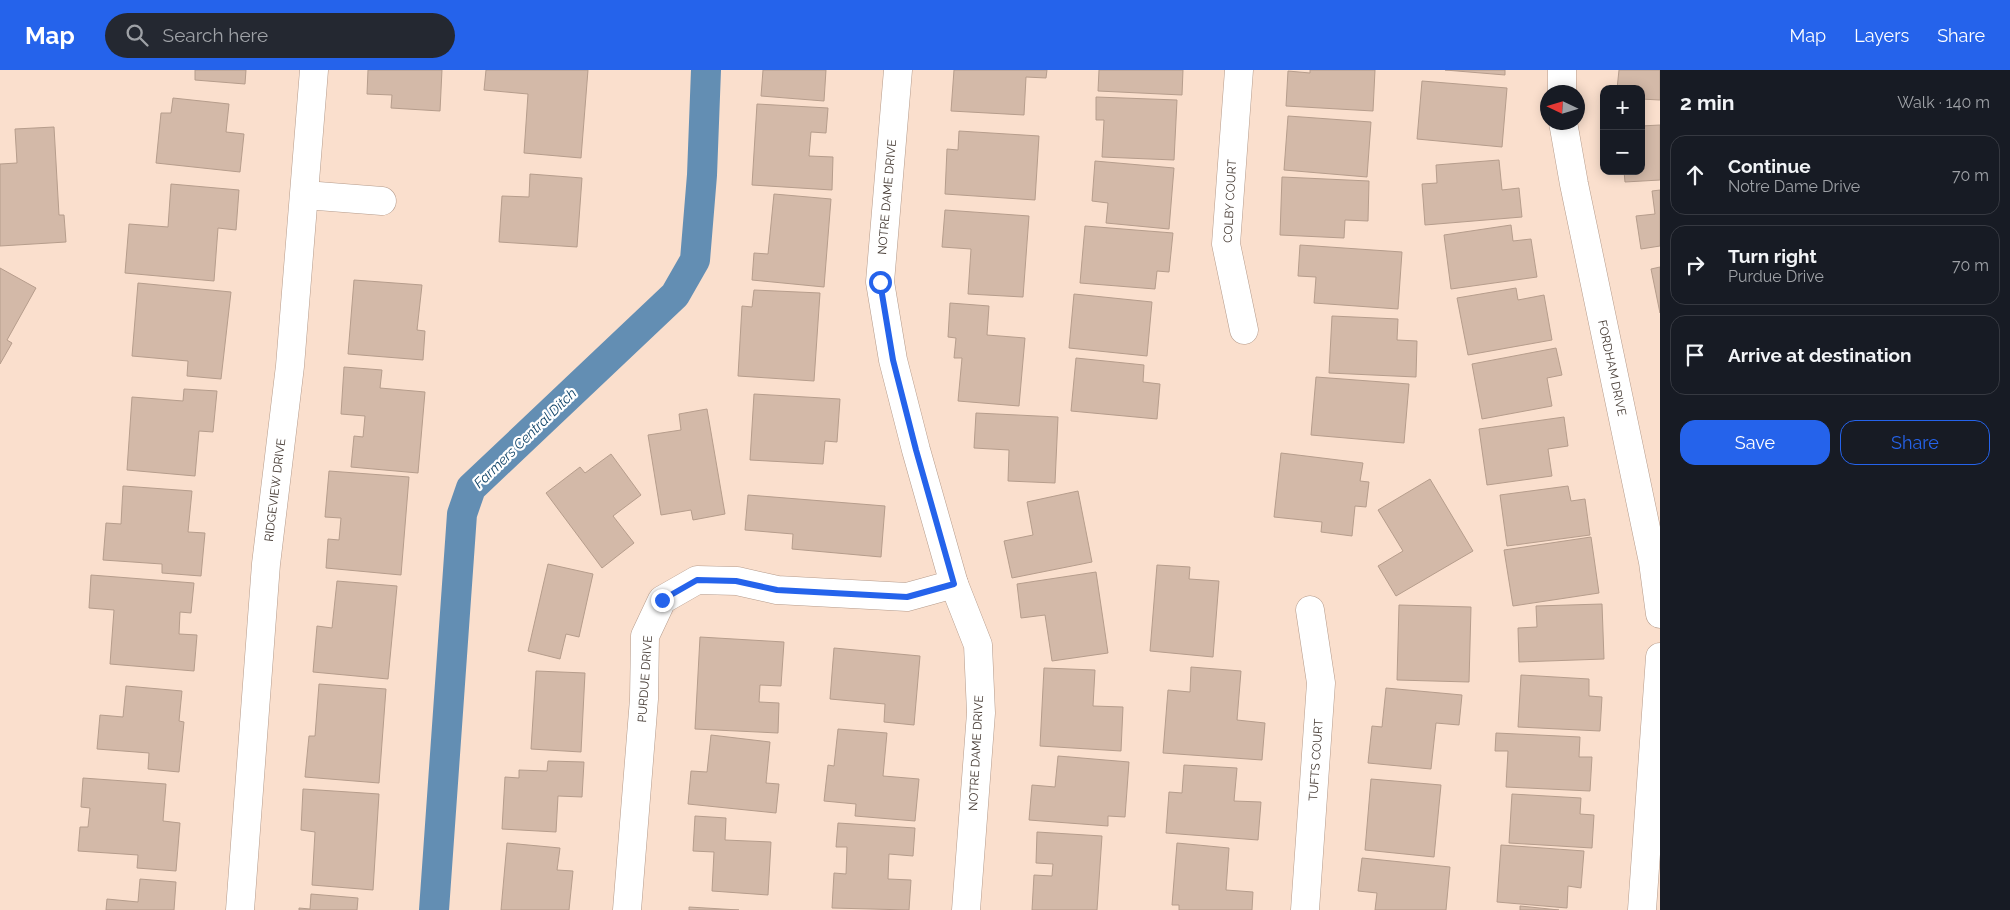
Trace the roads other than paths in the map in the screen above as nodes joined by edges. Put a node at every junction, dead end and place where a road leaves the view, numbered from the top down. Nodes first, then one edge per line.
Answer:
1 (314, 70) edge
2 (898, 70) edge
3 (1239, 70) edge
4 (1562, 70) edge
5 (1562, 85) edge
6 (1564, 130) edge
7 (305, 195) junction
8 (382, 201) dead end
9 (1244, 330) dead end
10 (954, 584) junction
11 (1310, 610) dead end
12 (1660, 614) edge
13 (1660, 658) edge
14 (240, 910) edge
15 (626, 910) edge
16 (966, 910) edge
17 (1305, 910) edge
18 (1642, 910) edge

1 - 7 street, RIDGEVIEW DRIVE
2 - 10 street, NOTRE DAME DRIVE
3 - 9 street, COLBY COURT
4 - 5 street
6 - 12 street, FORDHAM DRIVE
7 - 8 street
7 - 14 street, RIDGEVIEW DRIVE
10 - 15 street, PURDUE DRIVE
10 - 16 street, NOTRE DAME DRIVE
11 - 17 street, TUFTS COURT
13 - 18 street

